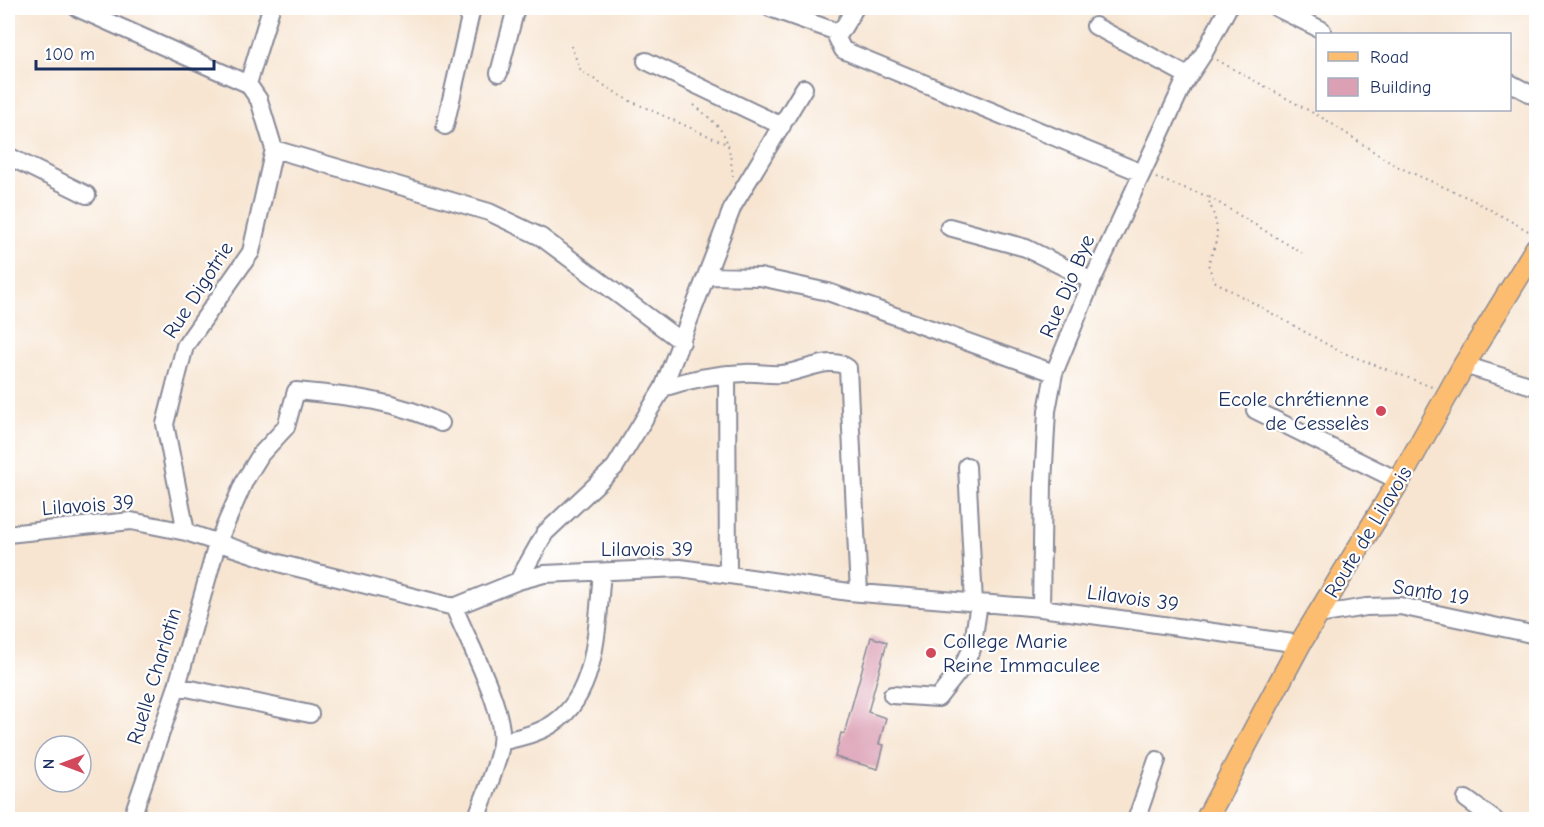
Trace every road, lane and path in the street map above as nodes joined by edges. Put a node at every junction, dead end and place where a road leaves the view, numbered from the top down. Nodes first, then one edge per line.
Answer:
1 (77, 8) edge
2 (271, 8) edge
3 (472, 8) edge
4 (516, 8) edge
5 (770, 8) edge
6 (855, 8) edge
7 (1228, 8) edge
8 (1277, 8) edge
9 (1095, 26) dead end
10 (1322, 30) dead end
11 (840, 33) junction
12 (571, 46) dead end
13 (1204, 53) junction
14 (646, 61) dead end
15 (499, 73) dead end
16 (1188, 76) junction
17 (248, 84) junction
18 (1511, 84) edge
19 (804, 88) dead end
20 (1536, 97) edge
21 (694, 105) dead end
22 (445, 126) dead end
23 (782, 126) junction
24 (729, 145) junction
25 (274, 149) junction
26 (8, 156) edge
27 (1142, 173) junction
28 (733, 178) dead end
29 (87, 195) dead end
30 (1207, 196) junction
31 (949, 227) dead end
32 (1536, 235) edge
33 (1536, 248) edge
34 (1302, 253) dead end
35 (707, 276) junction
36 (1092, 281) junction
37 (682, 342) junction
38 (1464, 365) junction
39 (1054, 373) junction
40 (727, 374) junction
41 (1536, 387) edge
42 (663, 388) junction
43 (1449, 393) junction
44 (1255, 410) dead end
45 (441, 423) dead end
46 (967, 466) dead end
47 (1399, 481) junction
48 (186, 532) junction
49 (8, 534) edge
50 (217, 544) junction
51 (602, 572) junction
52 (728, 575) junction
53 (518, 581) junction
54 (859, 593) junction
55 (976, 603) junction
56 (454, 608) junction
57 (1041, 608) junction
58 (1318, 615) junction
59 (1536, 636) edge
60 (1300, 644) junction
61 (177, 686) junction
62 (892, 695) dead end
63 (310, 714) dead end
64 (501, 742) junction
65 (1157, 760) dead end
66 (1466, 799) dead end
67 (131, 819) edge
68 (476, 819) edge
69 (1136, 819) edge
70 (1206, 819) edge
71 (1495, 819) edge

1 - 17 street
2 - 17 street
3 - 22 street
4 - 15 street
5 - 11 street
6 - 11 street
7 - 13 street, Rue Djo Bye
8 - 10 street
9 - 16 street
11 - 27 street
12 - 24 path
13 - 16 street, Rue Djo Bye
13 - 32 path
14 - 23 street
16 - 27 street, Rue Djo Bye
17 - 25 street, Rue Digotrie
18 - 20 street
19 - 23 street
21 - 24 path
23 - 35 street
24 - 28 path
25 - 37 street
25 - 48 street, Rue Digotrie
26 - 29 street
27 - 30 path
27 - 36 street, Rue Djo Bye
30 - 34 path
30 - 43 path
31 - 36 street
33 - 38 main road, Route de Lilavois
35 - 37 street
35 - 39 street
36 - 39 street, Rue Djo Bye
37 - 42 street
38 - 41 street
38 - 43 main road, Route de Lilavois
39 - 57 street, Rue Djo Bye
40 - 42 street
40 - 52 street
40 - 54 street
42 - 53 street
43 - 47 main road, Route de Lilavois
44 - 47 street
45 - 50 street, Ruelle Charlotin
46 - 55 street
47 - 58 main road, Route de Lilavois
48 - 49 street, Lilavois 39
48 - 50 street, Lilavois 39
50 - 56 street, Lilavois 39
50 - 61 street, Ruelle Charlotin
51 - 52 street, Lilavois 39
51 - 53 street, Lilavois 39
51 - 64 street
52 - 54 street, Lilavois 39
53 - 56 street, Lilavois 39
54 - 55 street, Lilavois 39
55 - 57 street, Lilavois 39
55 - 62 street
56 - 64 street
57 - 60 street, Lilavois 39
58 - 59 street, Santo 19
58 - 60 main road, Route de Lilavois
60 - 70 main road, Route de Lilavois
61 - 63 street
61 - 67 street, Ruelle Charlotin
64 - 68 street
65 - 69 street
66 - 71 street

